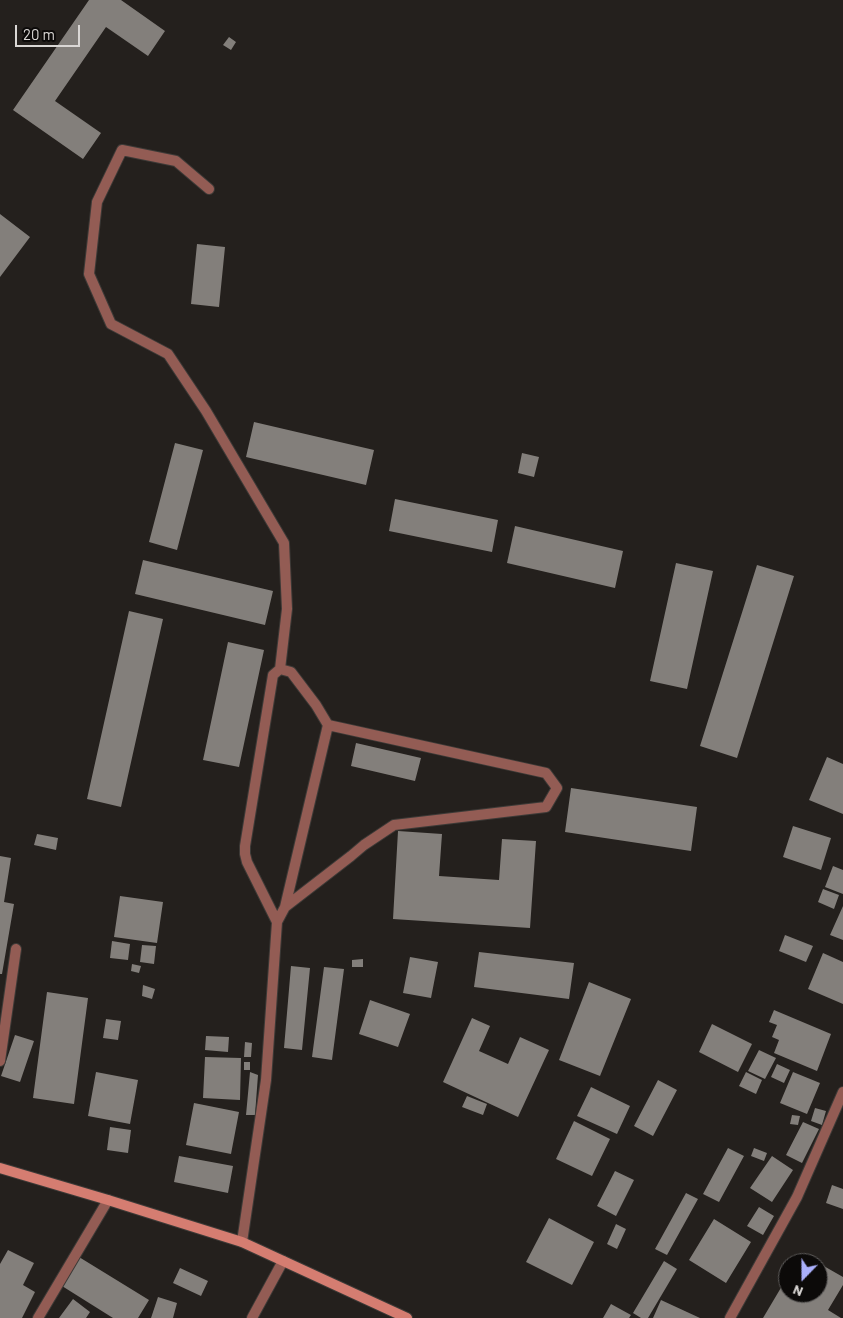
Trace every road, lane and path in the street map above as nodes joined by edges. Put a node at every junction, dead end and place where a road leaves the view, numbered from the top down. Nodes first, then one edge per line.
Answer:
1 (209, 189) dead end
2 (280, 669) junction
3 (328, 724) junction
4 (285, 907) junction
5 (277, 922) junction
6 (16, 949) dead end
7 (0, 1061) edge
8 (843, 1092) edge
9 (0, 1168) edge
10 (108, 1200) junction
11 (242, 1242) junction
12 (283, 1261) junction
13 (38, 1318) edge
14 (252, 1318) edge
15 (407, 1318) edge
16 (730, 1318) edge

1 - 2 street
2 - 3 street
2 - 5 street
3 - 4 street
3 - 4 street
4 - 5 street
5 - 11 street
6 - 7 street
8 - 16 street
9 - 10 main road
10 - 11 main road
10 - 13 street
11 - 12 main road
12 - 14 street
12 - 15 main road

